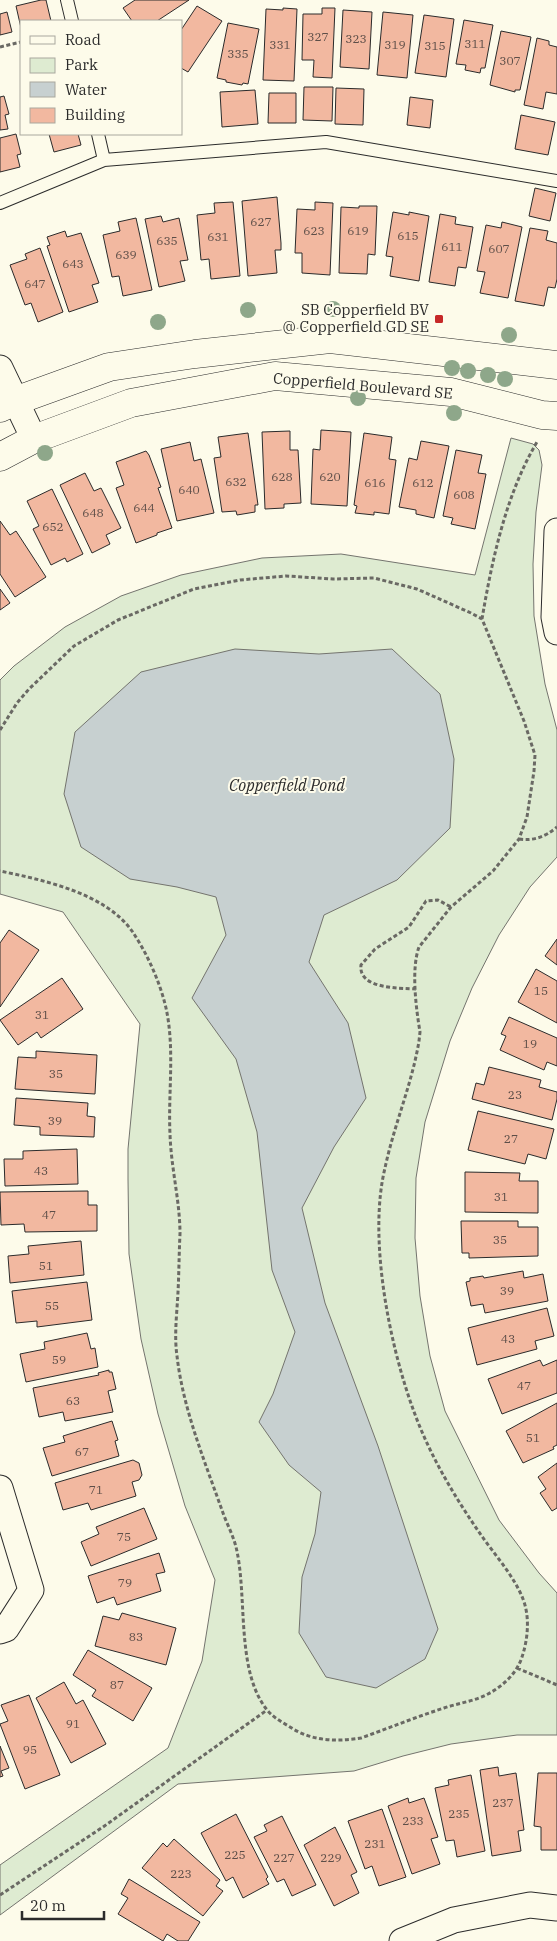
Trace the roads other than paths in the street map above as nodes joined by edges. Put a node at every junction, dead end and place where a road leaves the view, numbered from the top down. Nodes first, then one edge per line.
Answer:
1 (67, 0) edge
2 (72, 20) edge
3 (98, 135) edge
4 (104, 160) junction
5 (557, 181) edge
6 (0, 203) edge
7 (557, 365) edge
8 (0, 368) edge
9 (7, 404) edge
10 (557, 416) edge
11 (34, 439) junction
12 (0, 457) edge
13 (557, 531) edge
14 (557, 632) edge
15 (0, 1488) edge
16 (0, 1631) edge
17 (557, 1908) edge
18 (402, 1941) edge

1 - 2 lane
3 - 4 lane
4 - 5 lane
4 - 6 lane
7 - 9 street
8 - 9 street
9 - 11 street
10 - 11 street, Copperfield Boulevard SE
11 - 12 street, Copperfield Boulevard SE
13 - 14 street
15 - 16 street
17 - 18 street

